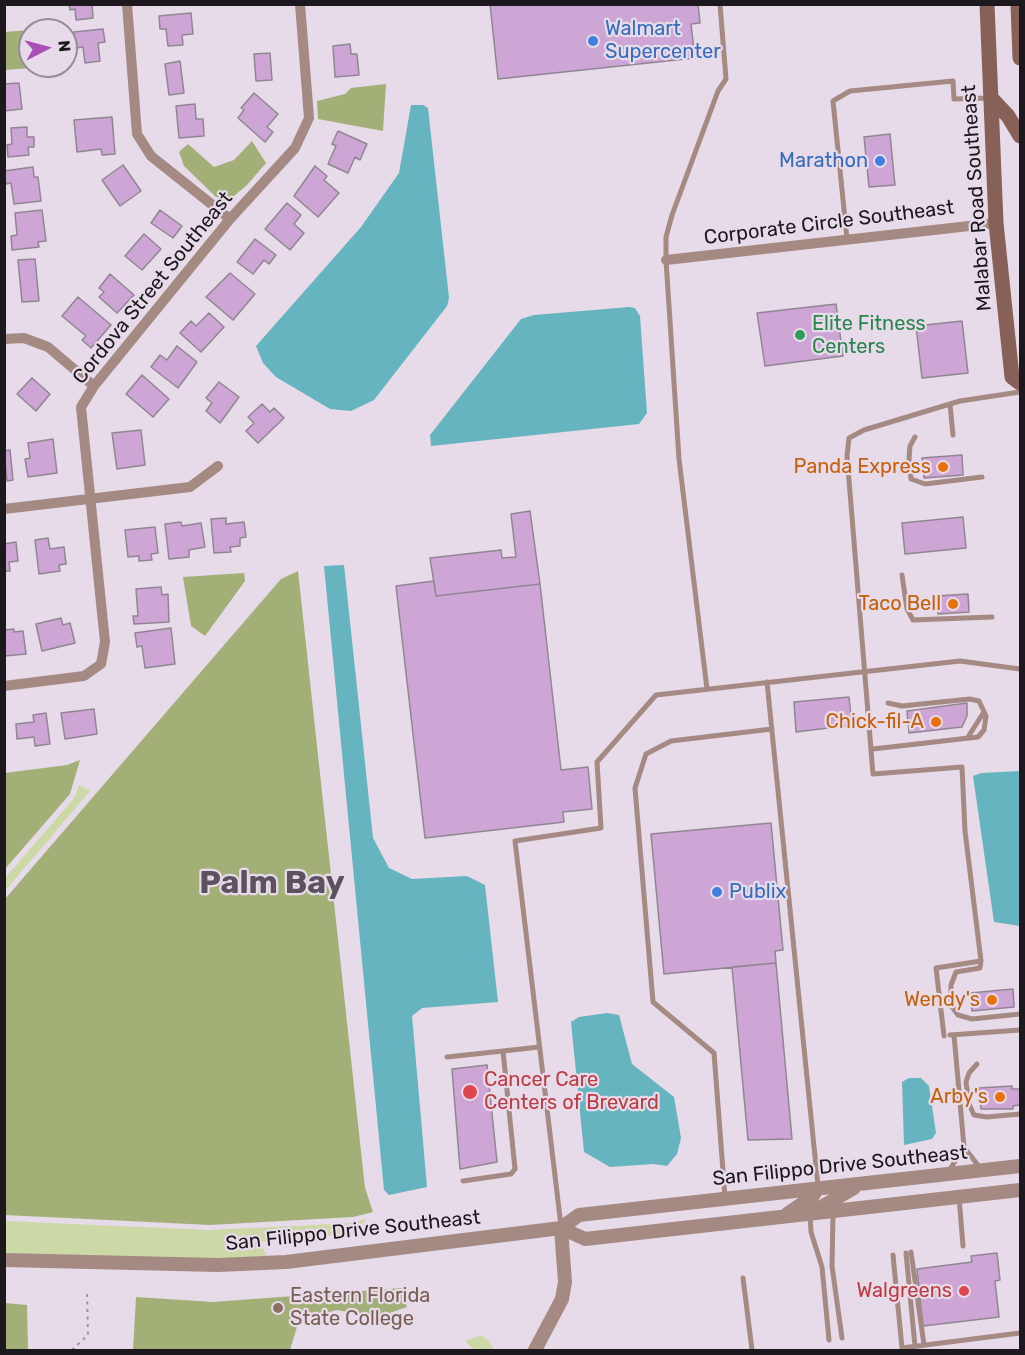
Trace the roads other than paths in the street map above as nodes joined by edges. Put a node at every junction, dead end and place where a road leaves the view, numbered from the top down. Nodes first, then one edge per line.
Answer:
1 (127, 4) edge
2 (300, 4) edge
3 (720, 4) edge
4 (987, 4) edge
5 (1018, 4) edge
6 (1020, 58) edge
7 (991, 98) junction
8 (1020, 136) edge
9 (230, 219) junction
10 (996, 223) junction
11 (847, 239) junction
12 (666, 260) junction
13 (4, 339) edge
14 (1020, 383) edge
15 (94, 386) junction
16 (1020, 392) edge
17 (950, 404) junction
18 (953, 435) dead end
19 (915, 437) dead end
20 (218, 466) dead end
21 (982, 477) dead end
22 (90, 499) junction
23 (4, 509) edge
24 (902, 575) dead end
25 (992, 617) dead end
26 (1020, 669) edge
27 (867, 671) junction
28 (767, 682) junction
29 (4, 686) edge
30 (707, 689) junction
31 (888, 703) dead end
32 (984, 712) junction
33 (772, 729) junction
34 (968, 737) junction
35 (873, 749) junction
36 (981, 962) junction
37 (1020, 1014) edge
38 (1020, 1030) edge
39 (950, 1035) junction
40 (539, 1047) junction
41 (503, 1051) junction
42 (447, 1057) dead end
43 (977, 1064) dead end
44 (1020, 1114) edge
45 (964, 1147) junction
46 (1020, 1166) edge
47 (981, 1170) junction
48 (948, 1173) junction
49 (463, 1181) dead end
50 (864, 1183) junction
51 (818, 1188) junction
52 (1020, 1190) edge
53 (959, 1197) junction
54 (725, 1198) junction
55 (833, 1211) junction
56 (810, 1214) junction
57 (783, 1217) junction
58 (561, 1228) junction
59 (963, 1246) dead end
60 (893, 1255) dead end
61 (4, 1260) edge
62 (743, 1278) dead end
63 (1020, 1333) edge
64 (842, 1338) dead end
65 (829, 1340) dead end
66 (924, 1345) junction
67 (915, 1346) junction
68 (902, 1349) edge
69 (535, 1350) edge
70 (752, 1350) edge

1 - 9 street
2 - 9 street, Cordova Street Southeast
3 - 12 lane
4 - 7 main road, Malabar Road Southeast
5 - 6 main road
7 - 8 main road
7 - 10 main road, Malabar Road Southeast
7 - 11 lane
9 - 15 street, Cordova Street Southeast
10 - 11 street, Corporate Circle Southeast
10 - 14 main road, Malabar Road Southeast
11 - 12 street, Corporate Circle Southeast
12 - 30 lane
13 - 15 street
15 - 22 street, Cordova Street Southeast
16 - 17 lane
17 - 18 lane
17 - 27 lane
19 - 21 lane
20 - 22 street
22 - 23 street
22 - 29 street, Cordova Street Southeast
24 - 25 lane
26 - 27 lane
27 - 28 lane
27 - 35 lane
28 - 30 lane
28 - 33 lane
30 - 40 lane
31 - 32 lane
32 - 34 lane
32 - 34 lane
33 - 51 lane
33 - 54 lane
34 - 35 lane
35 - 36 lane
36 - 37 lane
36 - 39 lane
38 - 39 lane
39 - 45 lane
40 - 41 lane
40 - 58 lane
41 - 42 lane
41 - 49 lane
43 - 44 lane
45 - 47 lane
45 - 48 lane
46 - 47 street, San Filippo Drive Southeast
47 - 48 street, San Filippo Drive Southeast
48 - 50 street, San Filippo Drive Southeast
50 - 51 street, San Filippo Drive Southeast
50 - 56 street
51 - 54 street, San Filippo Drive Southeast
51 - 57 street
52 - 53 street, San Filippo Drive Southeast
53 - 55 street, San Filippo Drive Southeast
53 - 59 lane
54 - 58 street, San Filippo Drive Southeast
55 - 56 street, San Filippo Drive Southeast
55 - 64 lane
56 - 57 street, San Filippo Drive Southeast
56 - 65 lane
57 - 58 street, San Filippo Drive Southeast
58 - 61 street, San Filippo Drive Southeast
58 - 69 street
60 - 68 lane
62 - 70 lane
63 - 66 lane
66 - 67 lane
66 - 67 lane
67 - 68 lane

